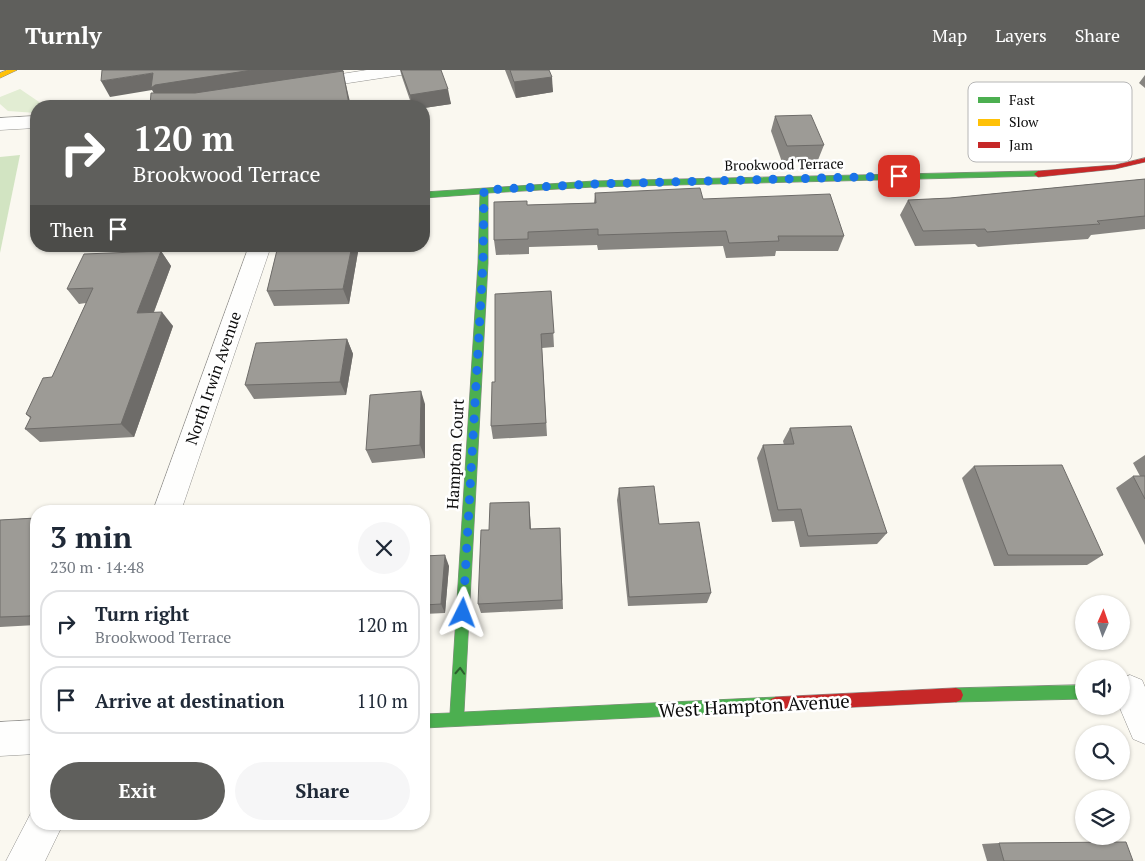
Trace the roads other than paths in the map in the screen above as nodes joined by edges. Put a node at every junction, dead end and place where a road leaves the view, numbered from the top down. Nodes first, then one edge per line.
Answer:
1 (13, 70) edge
2 (401, 70) edge
3 (0, 76) edge
4 (295, 87) edge
5 (30, 122) edge
6 (0, 124) edge
7 (1145, 160) edge
8 (484, 190) junction
9 (430, 194) edge
10 (258, 252) edge
11 (169, 505) edge
12 (1075, 692) edge
13 (1132, 692) edge
14 (457, 719) junction
15 (430, 721) edge
16 (1145, 727) edge
17 (30, 737) edge
18 (0, 739) edge
19 (41, 830) edge
20 (25, 861) edge

1 - 3 street
2 - 4 street
5 - 6 street
7 - 8 street, Brookwood Terrace
8 - 9 street, Brookwood Terrace
14 -> 8 street, Hampton Court
10 - 11 street, North Irwin Avenue
12 - 14 street, West Hampton Avenue
13 - 16 street
14 - 15 street, West Hampton Avenue
17 - 18 street
19 - 20 street

